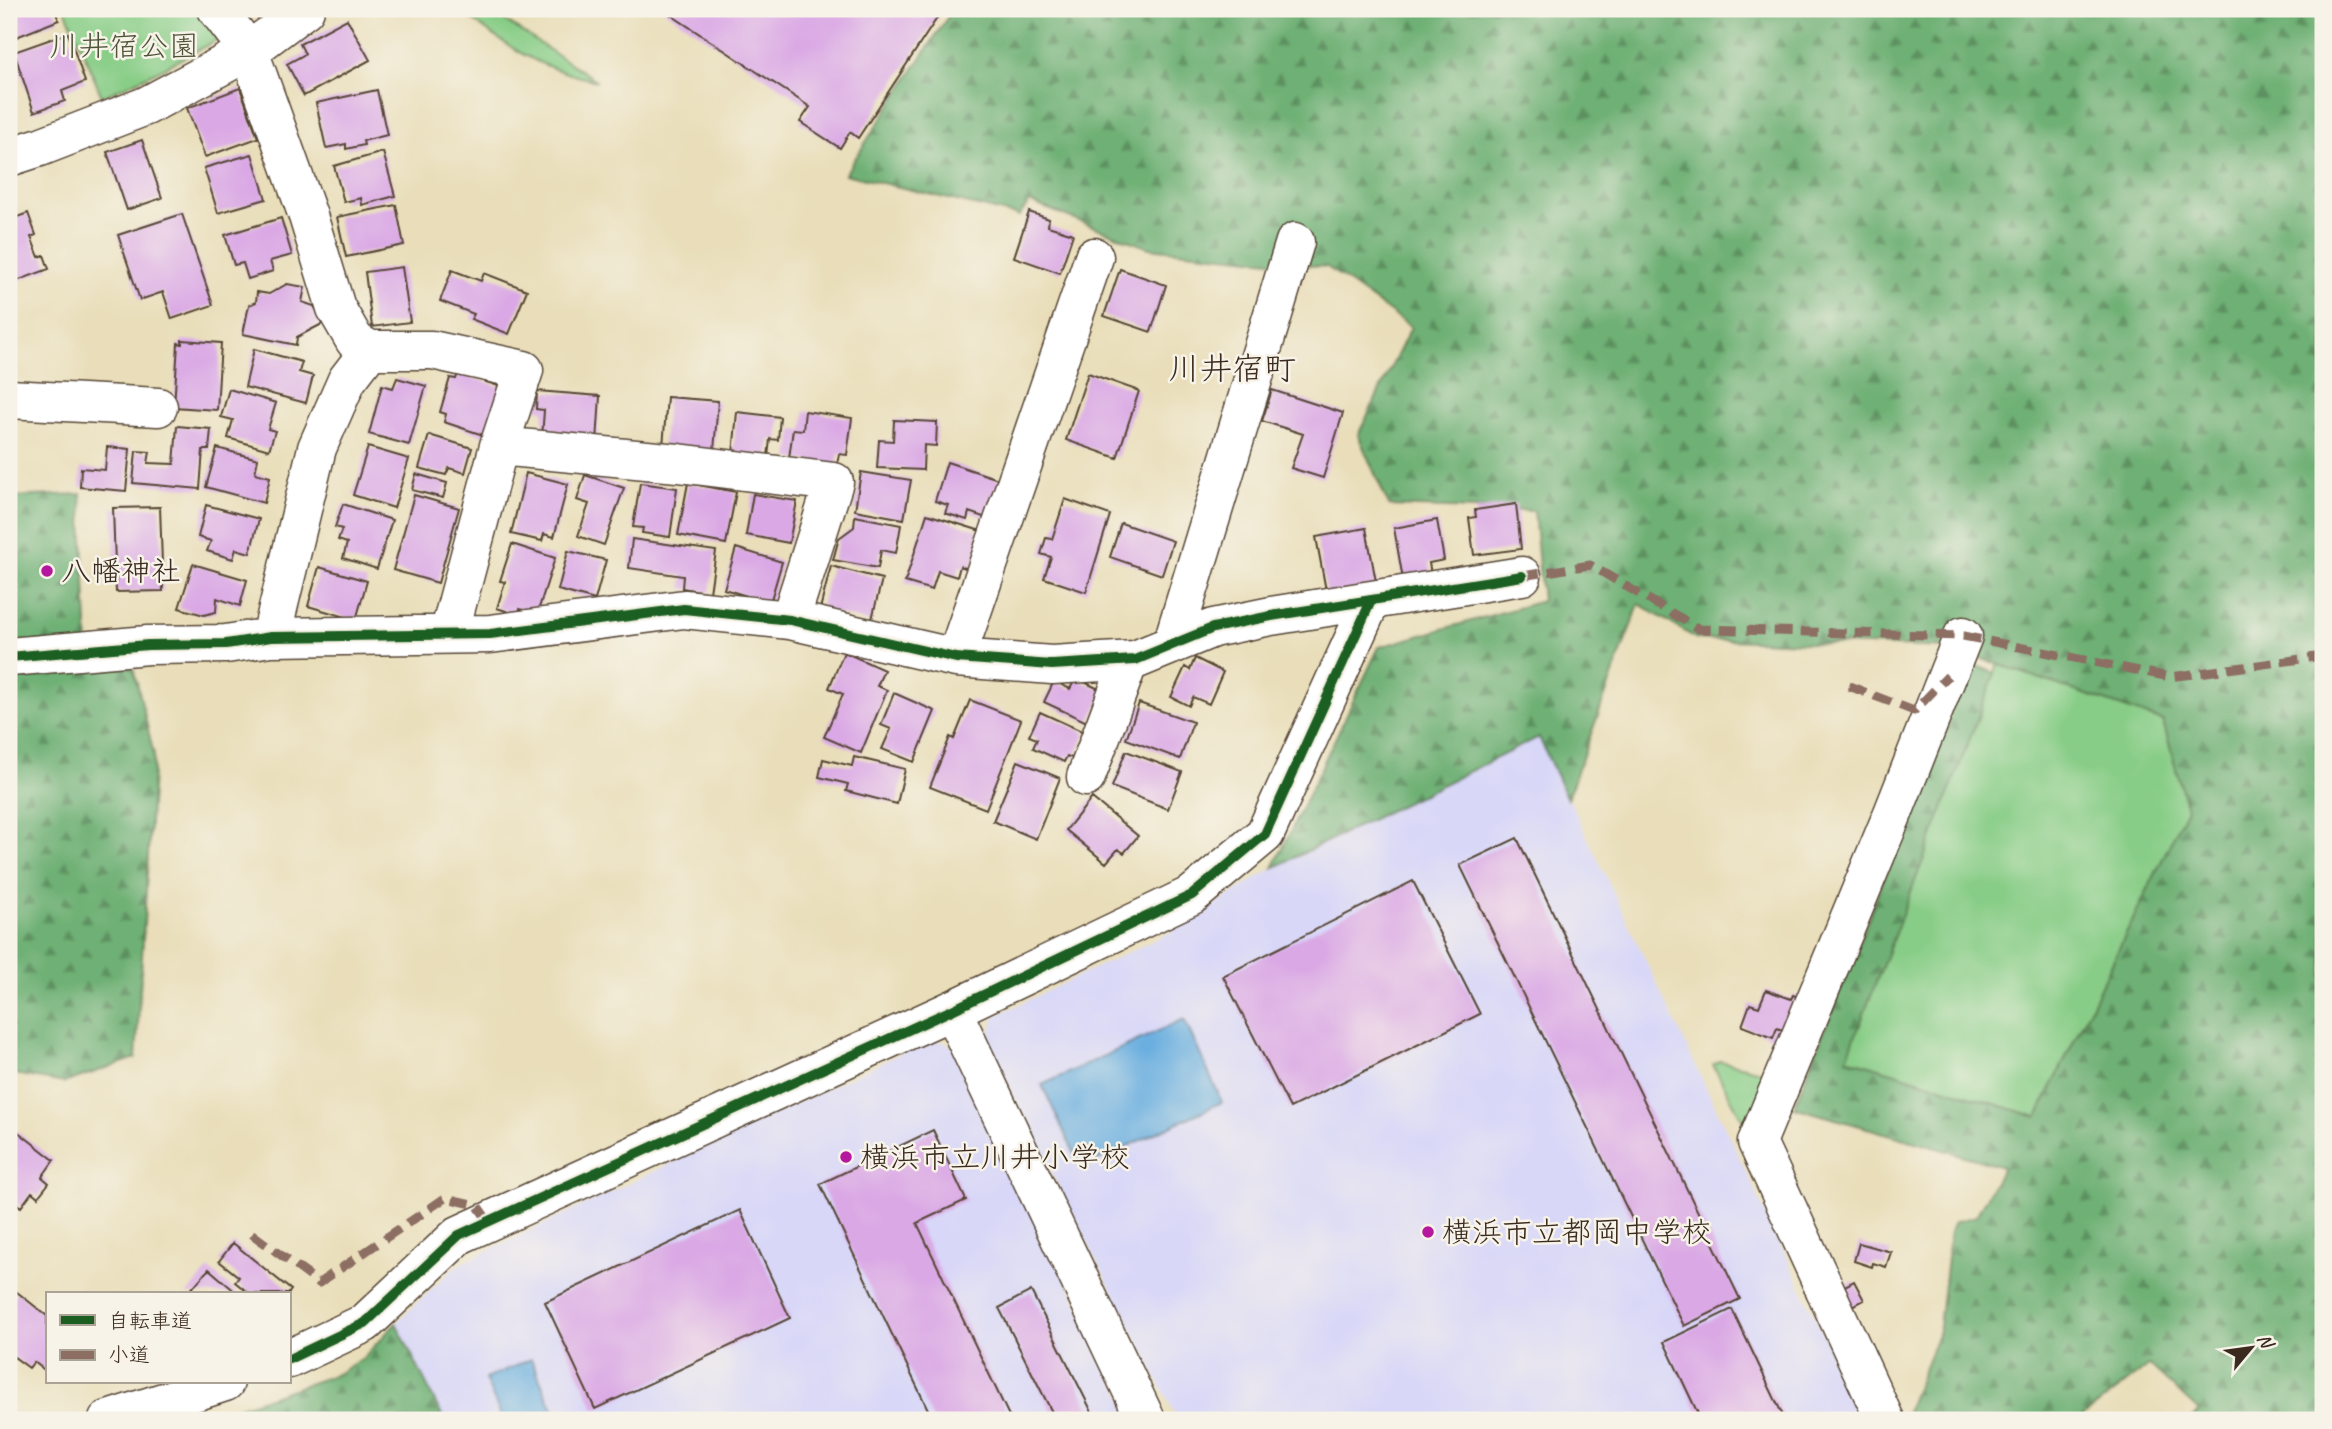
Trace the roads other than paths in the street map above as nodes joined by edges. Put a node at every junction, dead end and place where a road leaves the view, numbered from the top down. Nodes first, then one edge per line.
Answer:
1 (217, 9) edge
2 (305, 9) edge
3 (249, 51) junction
4 (9, 157) edge
5 (1295, 242) dead end
6 (1094, 257) dead end
7 (370, 350) junction
8 (9, 399) edge
9 (158, 407) dead end
10 (499, 446) junction
11 (1522, 576) dead end
12 (1371, 601) junction
13 (790, 620) junction
14 (449, 634) junction
15 (1963, 636) dead end
16 (271, 637) junction
17 (1172, 645) junction
18 (9, 657) edge
19 (956, 659) junction
20 (1129, 661) junction
21 (1086, 777) dead end
22 (952, 1010) junction
23 (290, 1359) edge
24 (219, 1384) edge
25 (108, 1420) edge
26 (1146, 1420) edge
27 (1885, 1420) edge

1 - 3 street
2 - 3 street
3 - 4 street
3 - 7 street
5 - 17 street
6 - 19 street
7 - 10 street
7 - 16 street
8 - 9 street
10 - 13 street
10 - 14 street
11 - 12 street
12 - 17 street
12 - 22 street
13 - 14 street
13 - 19 street
14 - 16 street
15 - 27 street
16 - 18 street
17 - 20 street
19 - 20 street
20 - 21 street
22 - 23 street
22 - 26 street
24 - 25 street

